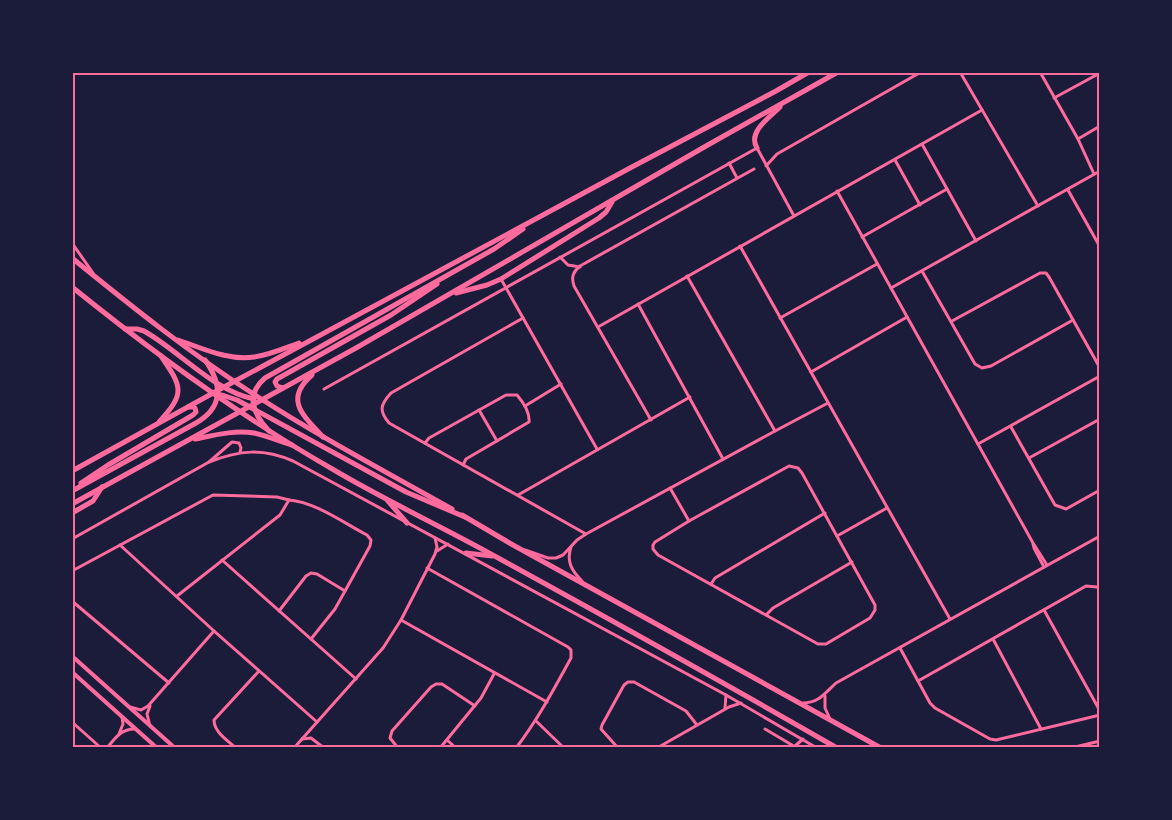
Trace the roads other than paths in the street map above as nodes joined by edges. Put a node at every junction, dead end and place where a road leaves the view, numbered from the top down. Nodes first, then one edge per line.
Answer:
1 (809, 72) edge
2 (838, 72) edge
3 (921, 72) edge
4 (960, 72) edge
5 (1040, 72) edge
6 (1100, 74) edge
7 (1054, 98) junction
8 (784, 103) junction
9 (982, 110) junction
10 (1100, 126) edge
11 (1078, 140) junction
12 (922, 144) junction
13 (755, 146) junction
14 (894, 159) junction
15 (729, 163) junction
16 (766, 166) junction
17 (754, 169) dead end
18 (1100, 171) edge
19 (1094, 174) junction
20 (737, 178) junction
21 (947, 189) junction
22 (1068, 190) junction
23 (837, 191) junction
24 (612, 201) junction
25 (920, 205) junction
26 (1038, 206) junction
27 (551, 211) junction
28 (794, 216) junction
29 (862, 236) junction
30 (1098, 239) edge
31 (976, 241) junction
32 (72, 243) edge
33 (740, 246) junction
34 (1100, 247) edge
35 (560, 257) junction
36 (72, 258) edge
37 (877, 264) junction
38 (464, 265) junction
39 (580, 266) junction
40 (922, 271) junction
41 (94, 276) junction
42 (687, 276) junction
43 (501, 279) junction
44 (72, 287) edge
45 (505, 287) junction
46 (891, 288) junction
47 (448, 295) junction
48 (638, 304) junction
49 (523, 318) junction
50 (780, 318) junction
51 (907, 318) junction
52 (1073, 320) junction
53 (952, 321) junction
54 (598, 327) junction
55 (125, 329) junction
56 (314, 338) junction
57 (178, 340) junction
58 (161, 356) junction
59 (205, 360) junction
60 (322, 366) junction
61 (1100, 368) edge
62 (811, 372) junction
63 (1100, 376) edge
64 (234, 381) junction
65 (217, 383) junction
66 (561, 384) junction
67 (224, 387) junction
68 (284, 388) junction
69 (324, 388) dead end
70 (216, 394) junction
71 (690, 397) junction
72 (262, 400) junction
73 (253, 403) junction
74 (828, 403) junction
75 (524, 406) junction
76 (187, 408) junction
77 (479, 410) junction
78 (240, 412) junction
79 (1100, 419) edge
80 (651, 420) junction
81 (156, 426) junction
82 (1011, 426) junction
83 (269, 431) junction
84 (775, 431) junction
85 (323, 437) junction
86 (190, 440) junction
87 (497, 441) junction
88 (425, 444) junction
89 (978, 444) junction
90 (292, 445) junction
91 (597, 449) junction
92 (240, 453) junction
93 (1029, 458) junction
94 (723, 459) junction
95 (209, 462) junction
96 (463, 464) junction
97 (72, 471) edge
98 (102, 487) junction
99 (670, 488) junction
100 (72, 490) edge
101 (1100, 490) edge
102 (518, 495) junction
103 (386, 499) junction
104 (289, 500) junction
105 (72, 504) edge
106 (887, 508) junction
107 (72, 513) edge
108 (825, 513) junction
109 (465, 517) junction
110 (689, 521) junction
111 (406, 523) junction
112 (586, 534) junction
113 (837, 536) junction
114 (1100, 536) edge
115 (435, 538) junction
116 (72, 539) edge
117 (448, 544) junction
118 (120, 545) junction
119 (513, 545) junction
120 (571, 547) junction
121 (466, 553) junction
122 (435, 554) junction
123 (497, 557) junction
124 (222, 560) junction
125 (852, 562) junction
126 (1046, 566) junction
127 (427, 568) junction
128 (72, 571) edge
129 (710, 584) junction
130 (586, 586) junction
131 (345, 590) junction
132 (1100, 590) edge
133 (177, 596) junction
134 (72, 601) edge
135 (1044, 610) junction
136 (279, 611) junction
137 (766, 615) junction
138 (950, 619) junction
139 (401, 620) junction
140 (214, 631) junction
141 (311, 639) junction
142 (993, 639) junction
143 (900, 648) junction
144 (72, 656) edge
145 (259, 670) junction
146 (72, 672) edge
147 (494, 674) junction
148 (356, 679) junction
149 (918, 681) junction
150 (169, 683) junction
151 (726, 695) junction
152 (825, 696) junction
153 (547, 702) junction
154 (151, 703) junction
155 (741, 703) junction
156 (801, 703) junction
157 (475, 706) junction
158 (130, 707) junction
159 (725, 709) junction
160 (1100, 712) edge
161 (1100, 716) edge
162 (122, 717) junction
163 (830, 719) junction
164 (536, 721) junction
165 (317, 722) junction
166 (73, 723) edge
167 (697, 725) junction
168 (150, 726) junction
169 (136, 729) junction
170 (765, 729) dead end
171 (1042, 729) junction
172 (119, 734) junction
173 (794, 734) junction
174 (301, 739) junction
175 (803, 739) junction
176 (448, 740) junction
177 (1100, 741) edge
178 (795, 746) edge
179 (837, 747) edge
180 (101, 748) edge
181 (106, 748) edge
182 (157, 748) edge
183 (175, 748) edge
184 (236, 748) edge
185 (294, 748) edge
186 (324, 748) edge
187 (398, 748) edge
188 (440, 748) edge
189 (456, 748) edge
190 (516, 748) edge
191 (564, 748) edge
192 (618, 748) edge
193 (658, 748) edge
194 (817, 748) edge
195 (881, 748) edge
196 (1071, 748) edge

1 - 27 main road
2 - 8 main road
3 - 16 street
4 - 9 street
5 - 7 street
6 - 7 street
7 - 11 street
8 - 13 main road
8 - 24 main road
9 - 12 street
9 - 26 street
10 - 11 street
11 - 19 street
12 - 14 street
12 - 21 street
13 - 15 street
13 - 16 street
14 - 23 street
14 - 25 street
15 - 20 street
15 - 35 street
16 - 28 street
17 - 20 street
18 - 19 street
19 - 22 street
20 - 39 street
21 - 25 street
21 - 31 street
22 - 26 street
22 - 30 street
23 - 28 street
23 - 29 street
24 - 43 main road
24 - 47 main road
25 - 29 street
26 - 31 street
27 - 38 main road
27 - 56 main road
28 - 33 street
29 - 37 street
30 - 34 street
31 - 40 street
32 - 41 street
33 - 42 street
33 - 50 street
35 - 39 street
35 - 45 street
36 - 41 main road
37 - 46 street
37 - 50 street
38 - 68 main road
38 - 73 main road
39 - 54 street
40 - 46 street
40 - 53 street
41 - 57 main road
42 - 48 street
42 - 84 street
43 - 45 street
43 - 47 main road
44 - 55 main road
45 - 49 street
45 - 69 street
46 - 51 street
47 - 60 main road
48 - 54 street
48 - 71 street
49 - 66 street
49 - 88 street
50 - 62 street
51 - 62 street
51 - 89 street
52 - 53 street
52 - 53 street
52 - 61 street
54 - 80 street
55 - 58 main road
55 - 65 main road
56 - 57 main road
56 - 64 main road
57 - 59 main road
58 - 70 main road
58 - 81 main road
59 - 64 main road
59 - 65 main road
60 - 68 main road
60 - 85 main road
62 - 74 street
63 - 82 street
64 - 67 main road
64 - 73 main road
65 - 67 main road
65 - 70 main road
66 - 75 street
66 - 91 street
67 - 70 main road
67 - 73 main road
68 - 72 main road
70 - 73 main road
70 - 76 main road
70 - 78 main road
70 - 100 main road
71 - 80 street
71 - 94 street
72 - 73 main road
72 - 85 main road
73 - 78 main road
73 - 83 main road
73 - 109 main road
74 - 84 street
74 - 106 street
75 - 77 street
75 - 87 street
76 - 81 main road
76 - 100 main road
77 - 87 street
77 - 88 street
78 - 83 main road
78 - 86 main road
79 - 93 street
80 - 91 street
81 - 97 main road
82 - 89 street
82 - 93 street
83 - 90 main road
84 - 94 street
85 - 109 main road
86 - 90 main road
86 - 98 main road
87 - 96 street
88 - 96 street
89 - 126 street
90 - 103 main road
91 - 102 street
92 - 95 street
92 - 95 street
92 - 111 street
93 - 101 street
94 - 99 street
95 - 116 street
96 - 102 street
98 - 105 main road
98 - 107 main road
99 - 110 street
99 - 112 street
102 - 112 street
103 - 111 main road
103 - 123 main road
104 - 118 street
104 - 124 street
104 - 131 street
106 - 113 street
106 - 138 street
108 - 110 street
108 - 113 street
108 - 129 street
109 - 119 main road
110 - 129 street
111 - 115 street
112 - 120 street
113 - 125 street
114 - 126 street
115 - 117 street
115 - 122 street
117 - 121 street
117 - 122 street
118 - 128 street
118 - 133 street
119 - 120 street
119 - 130 main road
120 - 130 street
121 - 123 main road
121 - 151 street
122 - 127 street
123 - 179 main road
124 - 133 street
124 - 136 street
125 - 137 street
125 - 137 street
126 - 138 street
127 - 139 street
127 - 153 street
129 - 137 street
130 - 156 main road
131 - 136 street
131 - 141 street
132 - 135 street
133 - 140 street
134 - 150 street
135 - 142 street
135 - 160 street
136 - 141 street
138 - 143 street
139 - 147 street
139 - 148 street
140 - 145 street
140 - 150 street
141 - 148 street
142 - 149 street
142 - 171 street
143 - 149 street
143 - 152 street
144 - 158 street
145 - 165 street
145 - 184 street
146 - 162 street
147 - 153 street
147 - 157 street
148 - 165 street
149 - 171 street
150 - 154 street
151 - 155 street
151 - 159 street
152 - 156 street
152 - 163 street
153 - 164 street
154 - 158 street
154 - 168 street
155 - 159 street
155 - 173 street
156 - 163 main road
157 - 176 street
157 - 187 street
158 - 168 street
159 - 167 street
161 - 171 street
162 - 169 street
162 - 172 street
163 - 195 main road
164 - 190 street
164 - 191 street
165 - 174 street
166 - 180 street
167 - 192 street
167 - 193 street
168 - 183 street
169 - 172 street
169 - 182 street
170 - 178 street
172 - 181 street
173 - 175 street
173 - 178 street
174 - 185 street
174 - 186 street
175 - 178 street
175 - 194 street
176 - 188 street
176 - 189 street
177 - 196 street

